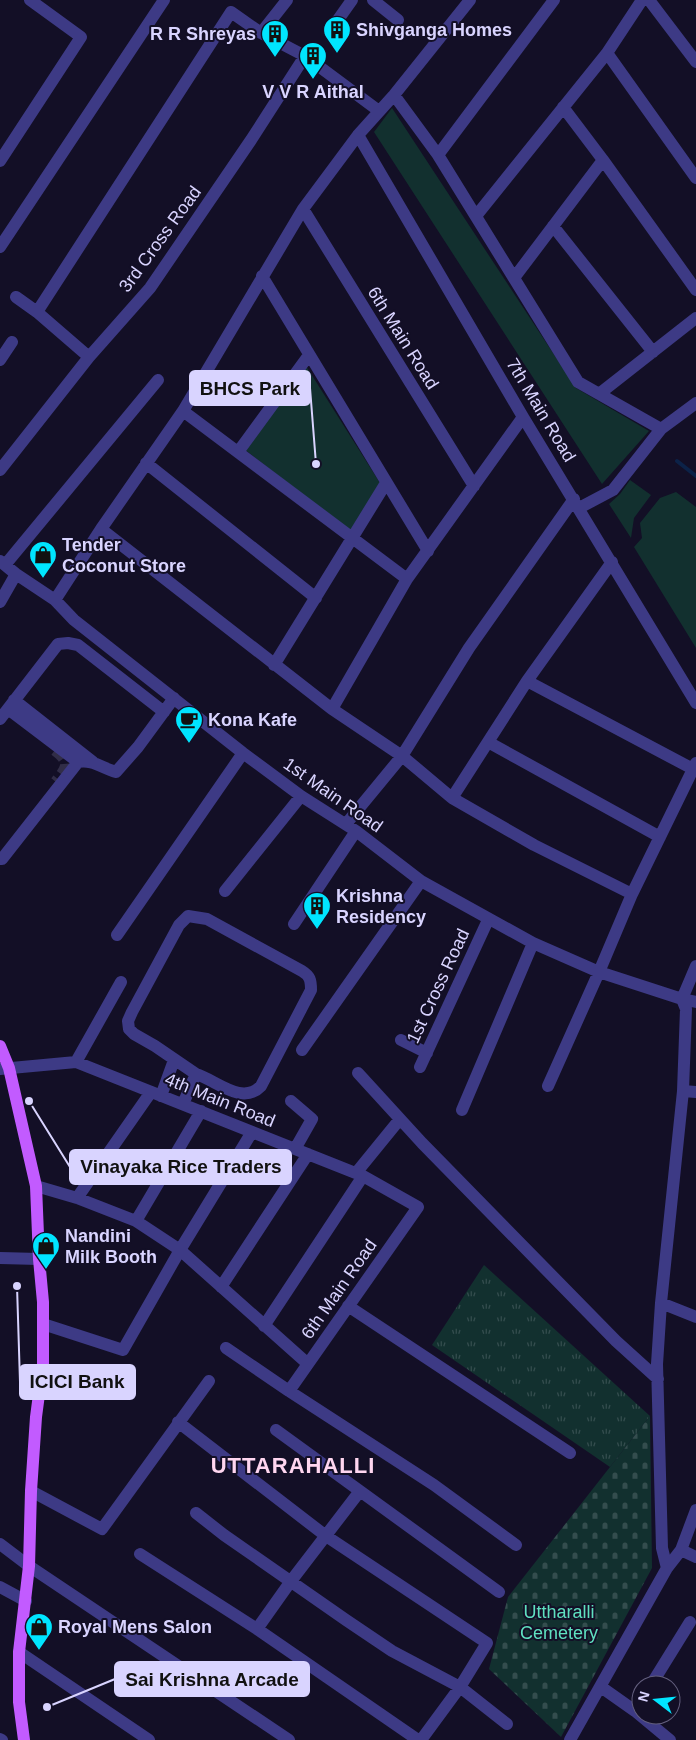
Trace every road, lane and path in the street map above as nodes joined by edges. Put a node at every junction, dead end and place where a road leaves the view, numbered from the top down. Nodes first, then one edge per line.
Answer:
1 (30, 0) edge
2 (164, 0) edge
3 (287, 0) edge
4 (352, 0) edge
5 (373, 0) edge
6 (470, 0) edge
7 (554, 0) edge
8 (642, 0) edge
9 (649, 0) edge
10 (398, 20) dead end
11 (335, 24) dead end
12 (261, 33) junction
13 (607, 53) junction
14 (305, 56) junction
15 (696, 62) edge
16 (394, 95) junction
17 (563, 107) junction
18 (380, 111) junction
19 (358, 134) junction
20 (438, 155) junction
21 (602, 160) junction
22 (0, 161) edge
23 (696, 178) edge
24 (303, 209) junction
25 (476, 216) junction
26 (553, 226) junction
27 (0, 247) edge
28 (262, 276) junction
29 (514, 278) junction
30 (696, 290) edge
31 (16, 297) dead end
32 (37, 312) junction
33 (696, 318) edge
34 (12, 342) dead end
35 (653, 352) junction
36 (309, 354) junction
37 (88, 357) junction
38 (0, 360) edge
39 (158, 380) dead end
40 (599, 394) junction
41 (696, 403) edge
42 (183, 411) junction
43 (523, 416) junction
44 (661, 429) junction
45 (238, 452) junction
46 (146, 463) junction
47 (0, 470) edge
48 (386, 483) junction
49 (474, 486) junction
50 (577, 503) junction
51 (101, 530) junction
52 (352, 538) junction
53 (428, 551) junction
54 (612, 562) junction
55 (2, 563) edge
56 (16, 574) junction
57 (407, 579) junction
58 (316, 598) junction
59 (55, 600) junction
60 (0, 602) edge
61 (274, 665) junction
62 (527, 681) junction
63 (174, 698) junction
64 (696, 703) edge
65 (7, 709) edge
66 (332, 709) junction
67 (164, 712) junction
68 (488, 742) junction
69 (243, 753) junction
70 (402, 756) junction
71 (78, 762) junction
72 (94, 762) junction
73 (695, 766) edge
74 (301, 796) junction
75 (452, 798) junction
76 (351, 827) junction
77 (660, 837) junction
78 (0, 859) edge
79 (421, 881) junction
80 (225, 891) dead end
81 (632, 894) junction
82 (488, 920) junction
83 (294, 924) dead end
84 (117, 935) dead end
85 (533, 943) junction
86 (696, 966) edge
87 (599, 972) junction
88 (121, 982) dead end
89 (682, 999) junction
90 (696, 1002) edge
91 (401, 1040) dead end
92 (0, 1046) edge
93 (302, 1050) dead end
94 (427, 1053) junction
95 (174, 1060) junction
96 (76, 1062) junction
97 (420, 1067) dead end
98 (4, 1069) edge
99 (358, 1073) dead end
100 (196, 1074) junction
101 (548, 1086) dead end
102 (683, 1091) junction
103 (696, 1092) edge
104 (156, 1094) junction
105 (291, 1101) dead end
106 (183, 1104) junction
107 (462, 1110) dead end
108 (201, 1111) junction
109 (400, 1119) junction
110 (252, 1132) junction
111 (295, 1149) junction
112 (308, 1154) junction
113 (360, 1175) junction
114 (36, 1186) junction
115 (78, 1198) junction
116 (418, 1207) joint
117 (136, 1221) junction
118 (180, 1250) junction
119 (0, 1258) edge
120 (39, 1259) junction
121 (221, 1287) junction
122 (661, 1303) junction
123 (348, 1306) junction
124 (696, 1317) edge
125 (43, 1324) junction
126 (264, 1326) junction
127 (226, 1348) dead end
128 (308, 1364) junction
129 (658, 1379) junction
130 (209, 1381) dead end
131 (289, 1391) junction
132 (178, 1422) junction
133 (276, 1430) dead end
134 (570, 1453) dead end
135 (31, 1491) junction
136 (360, 1491) junction
137 (696, 1510) edge
138 (196, 1513) dead end
139 (326, 1536) junction
140 (0, 1544) edge
141 (516, 1545) dead end
142 (681, 1550) junction
143 (140, 1554) dead end
144 (696, 1557) edge
145 (30, 1566) junction
146 (667, 1568) junction
147 (291, 1581) junction
148 (0, 1587) edge
149 (499, 1592) dead end
150 (26, 1601) junction
151 (690, 1622) dead end
152 (257, 1629) junction
153 (18, 1652) junction
154 (657, 1675) edge
155 (460, 1687) junction
156 (601, 1688) junction
157 (631, 1703) edge
158 (507, 1724) dead end
159 (656, 1725) edge
160 (24, 1740) edge
161 (148, 1740) edge
162 (289, 1740) edge
163 (420, 1740) edge
164 (570, 1740) edge
165 (670, 1740) edge

1 - 22 street
2 - 27 street
3 - 12 street
4 - 11 street
5 - 10 street
6 - 16 street
7 - 20 street
8 - 13 street
9 - 15 street
12 - 14 street
12 - 32 street
13 - 17 street
13 - 23 street
14 - 18 street
14 - 37 street, 3rd Cross Road
16 - 18 street
16 - 20 street
17 - 21 street
17 - 25 street
18 - 19 street
19 - 24 street
19 - 43 street, 7th Main Road
20 - 25 street
21 - 26 street
21 - 30 street
24 - 28 street
24 - 49 street, 6th Main Road
25 - 29 street
26 - 29 street
26 - 35 street
28 - 36 street
28 - 42 street
29 - 40 street
31 - 32 street
32 - 37 street
33 - 35 street
34 - 38 street
35 - 40 street
36 - 45 street
36 - 48 street
37 - 47 street, 3rd Cross Road
39 - 55 street
40 - 44 street
41 - 44 street
42 - 45 street
42 - 46 street
43 - 49 street
43 - 50 street, 7th Main Road
44 - 50 street
45 - 52 street
46 - 51 street
46 - 58 street
48 - 52 street
48 - 53 street
49 - 53 street
50 - 54 street, 7th Main Road
50 - 70 street
51 - 59 street
51 - 61 street
52 - 57 street
52 - 58 street
53 - 57 street
54 - 62 street
54 - 64 street, 7th Main Road
55 - 56 street, 1st Main Road
56 - 59 street, 1st Main Road
56 - 60 street
57 - 66 street
58 - 61 street
59 - 63 street, 1st Main Road
61 - 66 street
62 - 68 street
62 - 73 street
63 - 67 street
63 - 69 street, 1st Main Road
65 - 67 street
65 - 71 street
65 - 72 street
66 - 70 street
67 - 72 street
68 - 75 street
68 - 77 street
69 - 74 street, 1st Main Road
69 - 84 street
70 - 75 street
70 - 76 street
71 - 72 street
71 - 78 street
73 - 77 street
74 - 76 street, 1st Main Road
74 - 80 street
75 - 81 street
76 - 79 street, 1st Main Road
76 - 83 street
77 - 81 street
79 - 82 street, 1st Main Road
79 - 93 street
81 - 87 street
82 - 85 street, 1st Main Road
82 - 94 street, 1st Cross Road
85 - 87 street, 1st Main Road
85 - 107 street
86 - 89 street
87 - 89 street, 1st Main Road
87 - 101 street
88 - 96 street
89 - 90 street, 1st Main Road
89 - 102 street
91 - 94 street
92 - 98 main road
94 - 97 street, 1st Cross Road
95 - 100 street
95 - 100 street
95 - 104 street
96 - 98 street, 4th Main Road
96 - 104 street, 4th Main Road
98 - 114 main road
99 - 109 street
100 - 106 street
102 - 103 street
102 - 122 street
104 - 106 street, 4th Main Road
104 - 115 street
105 - 111 street
106 - 108 street, 4th Main Road
108 - 110 street, 4th Main Road
108 - 117 street
109 - 113 street
109 - 129 street
110 - 111 street, 4th Main Road
110 - 118 street
111 - 112 street, 4th Main Road
112 - 113 street, 4th Main Road
112 - 121 street
113 - 116 street, 4th Main Road
113 - 126 street
114 - 115 street
114 - 120 main road
115 - 117 street
116 - 123 street, 6th Main Road
117 - 118 street
118 - 121 street
118 - 125 street
119 - 120 street
120 - 125 main road
121 - 126 street
122 - 124 street
122 - 129 street
123 - 128 street, 6th Main Road
123 - 134 street
125 - 135 main road
126 - 128 street
127 - 131 street
128 - 131 street, 6th Main Road
129 - 146 street
130 - 132 street
131 - 141 street
132 - 135 street
132 - 139 street
133 - 136 street
135 - 145 main road
136 - 139 street
136 - 149 street
137 - 142 street
138 - 147 street
139 - 147 street
139 - 155 street
140 - 145 street
142 - 144 street
142 - 146 street
143 - 152 street
145 - 150 main road
145 - 162 street
146 - 156 street
147 - 152 street
147 - 155 street
148 - 150 street
150 - 153 main road
151 - 154 street
152 - 163 street
153 - 160 main road
153 - 161 street
155 - 158 street
155 - 163 street
156 - 157 street
156 - 164 street
159 - 165 street

